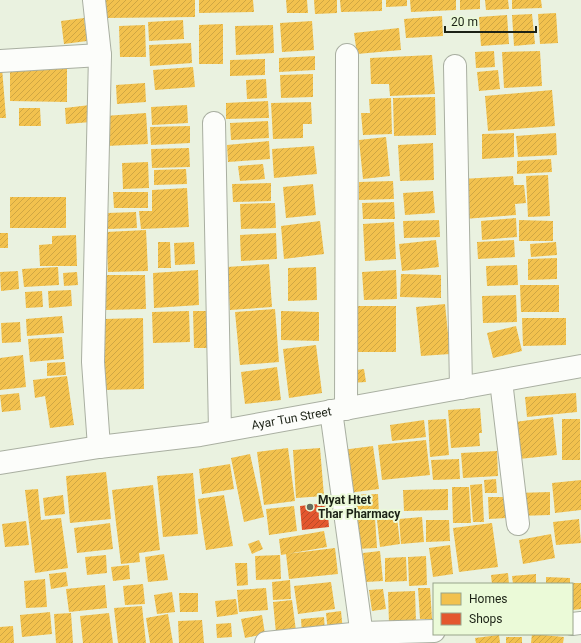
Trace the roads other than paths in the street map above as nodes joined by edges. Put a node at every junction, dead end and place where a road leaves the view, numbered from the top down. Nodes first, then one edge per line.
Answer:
1 (94, 0) edge
2 (100, 55) junction
3 (346, 55) dead end
4 (0, 61) edge
5 (455, 66) dead end
6 (214, 123) dead end
7 (581, 366) edge
8 (501, 381) junction
9 (461, 388) junction
10 (339, 410) junction
11 (220, 431) junction
12 (99, 447) junction
13 (0, 464) edge
14 (518, 524) dead end
15 (433, 631) edge
16 (363, 638) edge
17 (266, 643) edge

1 - 2 street
2 - 4 street
2 - 12 street
3 - 10 street
5 - 9 street
6 - 11 street
7 - 8 street, Ayar Tun Street
8 - 9 street, Ayar Tun Street
8 - 14 street
9 - 10 street, Ayar Tun Street
10 - 11 street, Ayar Tun Street
10 - 16 street
11 - 12 street, Ayar Tun Street
12 - 13 street, Ayar Tun Street
15 - 16 street
16 - 17 street

